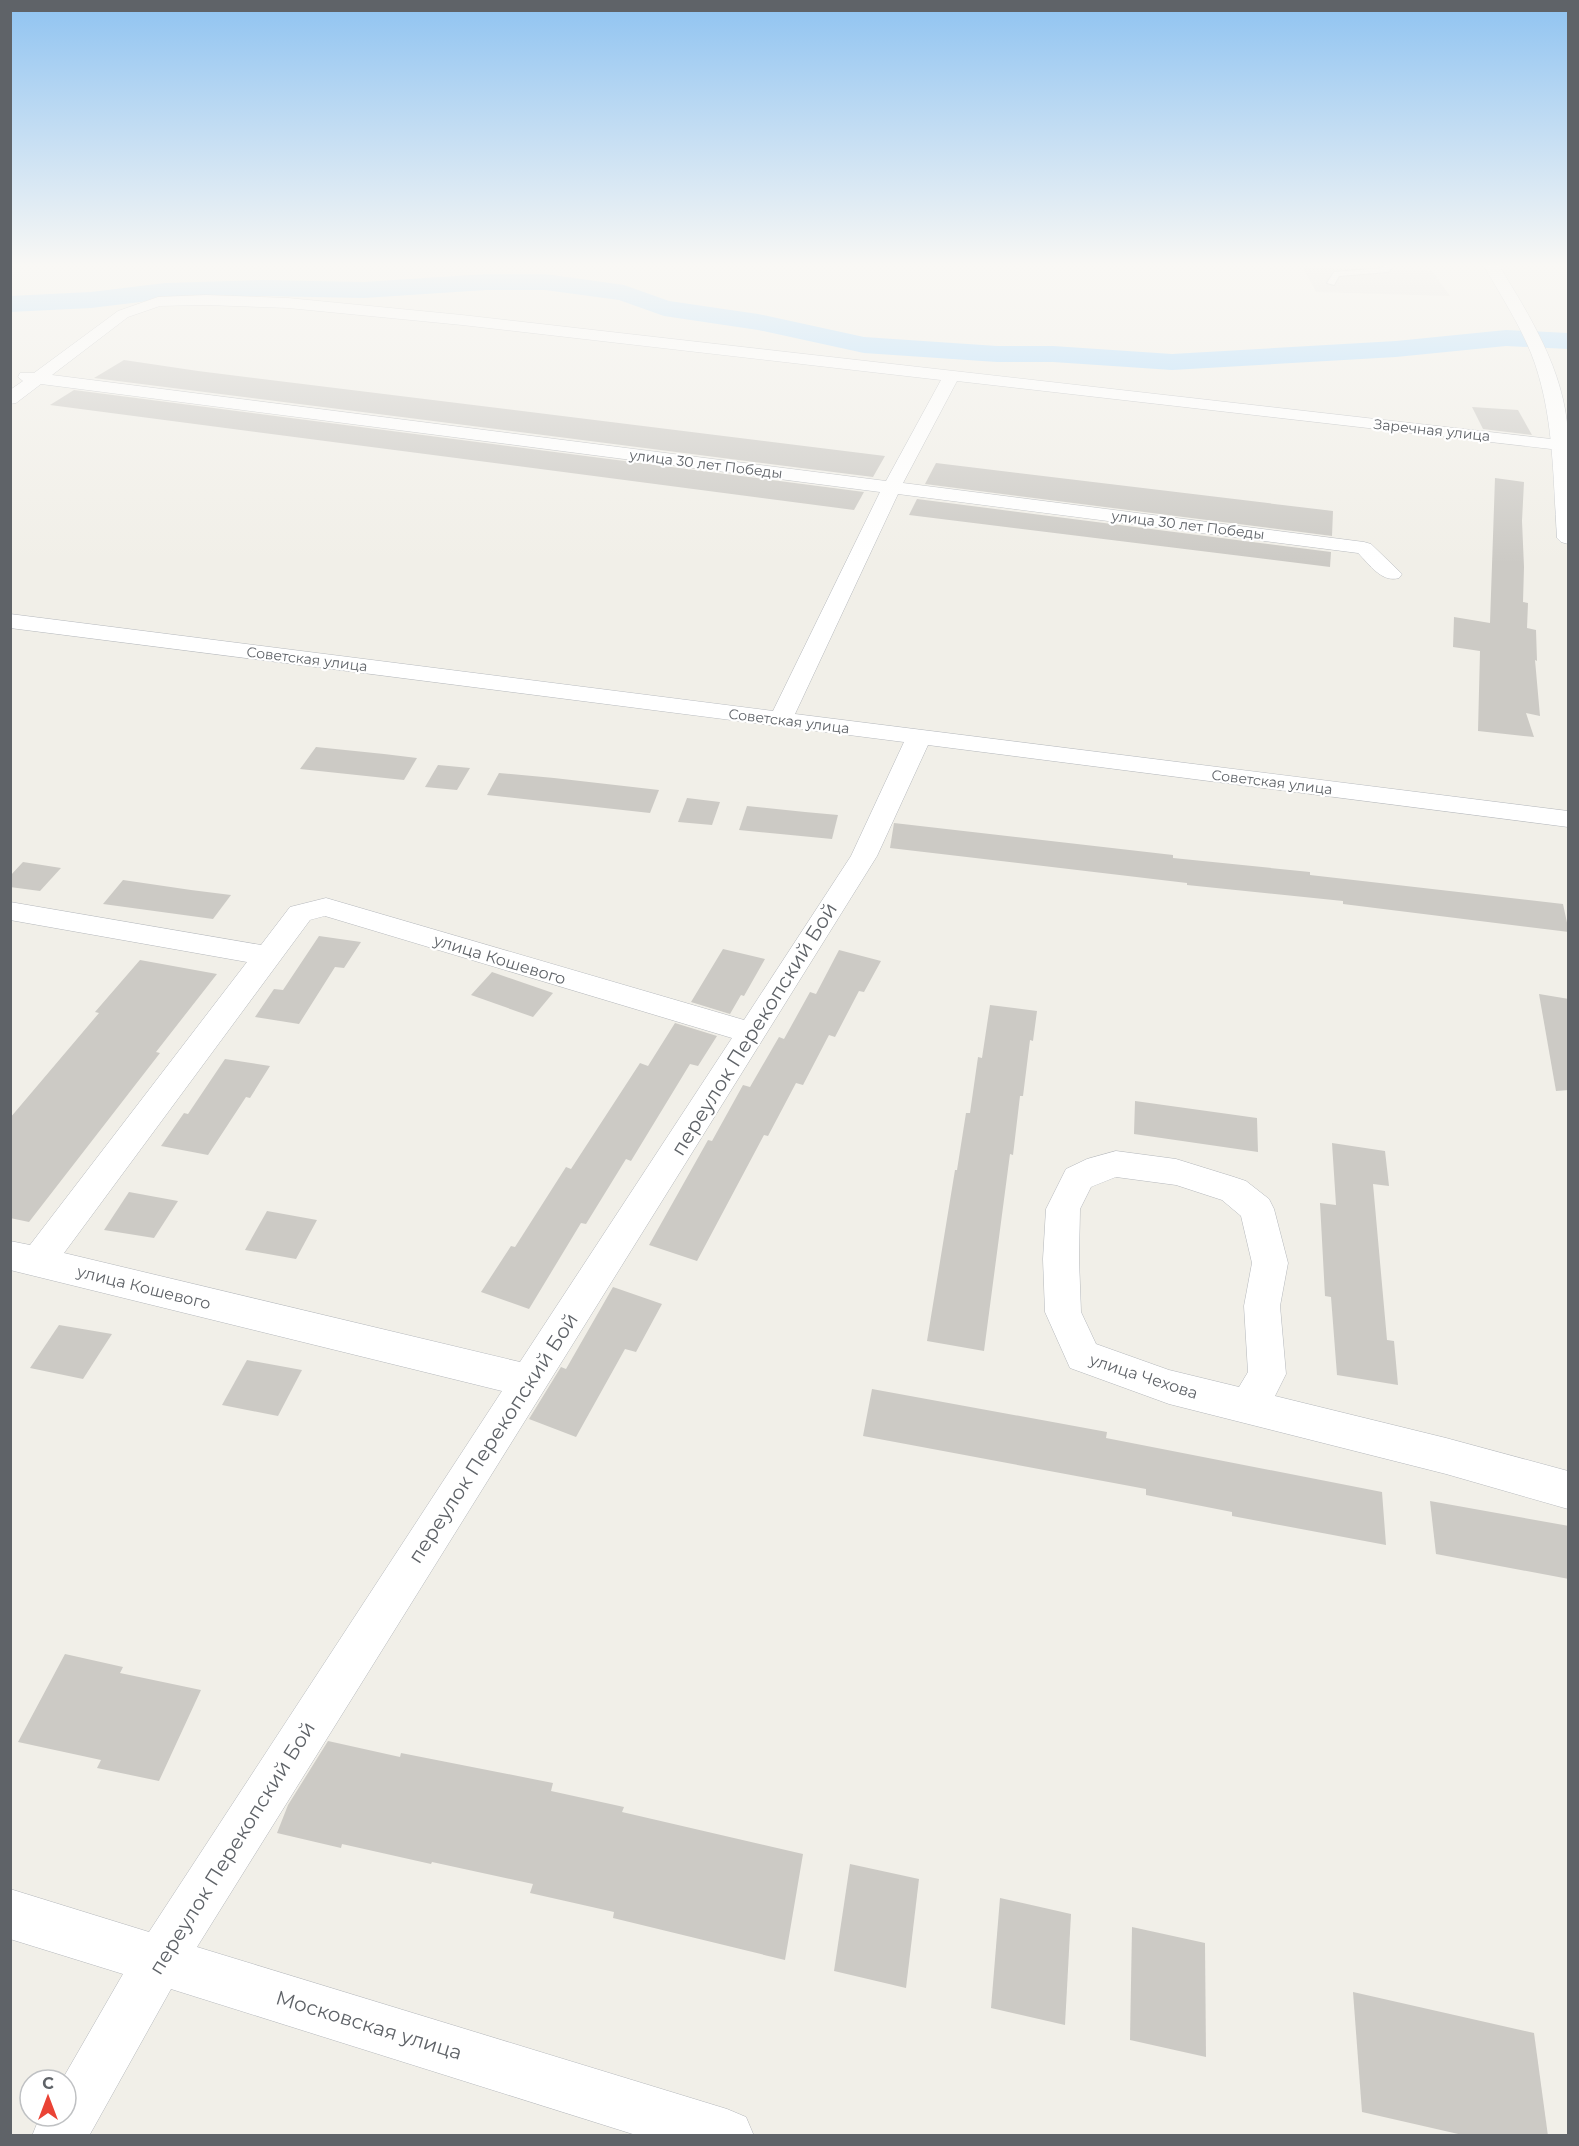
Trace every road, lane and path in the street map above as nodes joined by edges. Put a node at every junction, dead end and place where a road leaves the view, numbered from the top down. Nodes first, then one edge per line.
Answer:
1 (55, 364) edge
2 (844, 364) edge
3 (1544, 364) edge
4 (10, 375) edge
5 (951, 376) junction
6 (36, 378) junction
7 (10, 399) edge
8 (1563, 437) edge
9 (892, 487) junction
10 (1569, 538) edge
11 (1392, 574) dead end
12 (10, 621) edge
13 (780, 720) junction
14 (919, 738) junction
15 (1569, 819) edge
16 (10, 911) edge
17 (268, 956) junction
18 (751, 1033) junction
19 (24, 1258) edge
20 (530, 1381) junction
21 (1247, 1408) junction
22 (1569, 1490) edge
23 (10, 1914) edge
24 (160, 1960) junction
25 (59, 2136) edge
26 (728, 2136) edge

1 - 6 street, Заречная улица
2 - 5 street, Заречная улица
3 - 8 main road
4 - 6 street, улица 30 лет Победы
5 - 8 street, Заречная улица
5 - 9 street
6 - 7 street, Заречная улица
6 - 9 street, улица 30 лет Победы
8 - 10 main road
9 - 11 street, улица 30 лет Победы
9 - 13 street
12 - 13 street, Советская улица
13 - 14 street, Советская улица
14 - 15 street, Советская улица
14 - 18 street, переулок Перекопский Бой
16 - 17 street
17 - 18 street, улица Кошевого
17 - 19 street, улица Кошевого
18 - 20 street, переулок Перекопский Бой
19 - 20 street, улица Кошевого
20 - 24 street, переулок Перекопский Бой
21 - 21 street, улица Чехова
21 - 22 street, улица Чехова
23 - 24 street, Московская улица
24 - 25 street, переулок Перекопский Бой
24 - 26 street, Московская улица

